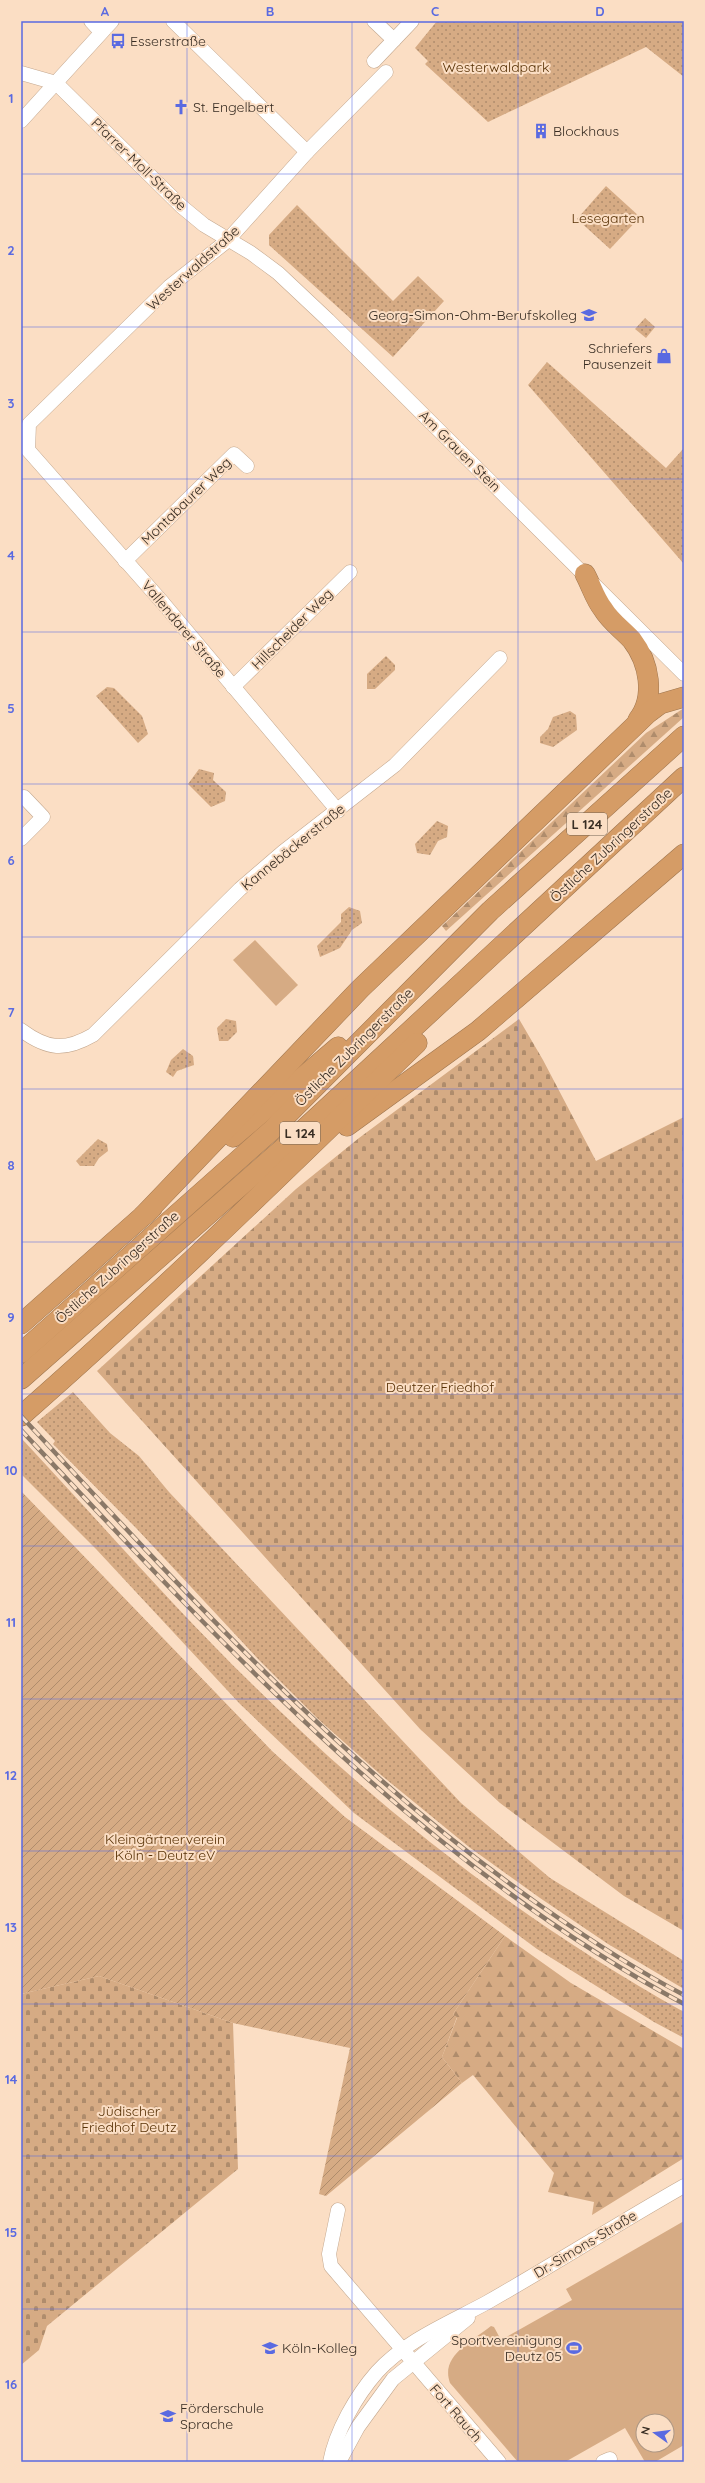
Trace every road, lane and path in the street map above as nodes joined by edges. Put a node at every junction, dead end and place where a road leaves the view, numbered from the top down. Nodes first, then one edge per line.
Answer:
1 (91, 21) edge
2 (112, 21) edge
3 (172, 21) edge
4 (374, 21) edge
5 (412, 21) edge
6 (101, 32) junction
7 (394, 40) junction
8 (374, 61) dead end
9 (386, 72) dead end
10 (21, 73) edge
11 (56, 83) junction
12 (21, 121) edge
13 (307, 152) junction
14 (227, 240) junction
15 (28, 450) joint
16 (247, 466) dead end
17 (126, 560) junction
18 (350, 572) dead end
19 (585, 574) junction
20 (500, 658) dead end
21 (684, 674) edge
22 (233, 687) junction
23 (684, 696) edge
24 (628, 733) junction
25 (684, 736) edge
26 (684, 777) edge
27 (24, 797) dead end
28 (338, 811) junction
29 (21, 839) edge
30 (684, 854) edge
31 (574, 880) junction
32 (490, 911) junction
33 (21, 1030) edge
34 (254, 1201) junction
35 (143, 1216) junction
36 (21, 1324) edge
37 (21, 1353) edge
38 (21, 1379) edge
39 (21, 1416) edge
40 (684, 2186) edge
41 (338, 2210) dead end
42 (486, 2302) junction
43 (402, 2351) junction
44 (413, 2363) junction
45 (330, 2462) edge
46 (339, 2462) edge
47 (499, 2462) edge

1 - 6 street
2 - 6 street
3 - 13 street
4 - 7 street
5 - 7 street
6 - 11 street
7 - 8 street
9 - 13 street, Westerwaldstraße
10 - 11 street
11 - 12 street
11 - 14 street, Pfarrer-Moll-Straße
13 - 14 street, Westerwaldstraße
14 - 15 street, Westerwaldstraße
14 - 19 street, Am Grauen Stein
15 - 17 street, Vallendarer Straße
16 - 17 street, Montabaurer Weg
17 - 22 street, Vallendarer Straße
18 - 22 street, Hillscheider Weg
19 - 21 street, Am Grauen Stein
19 - 24 highway
20 - 28 street, Kannebäckerstraße
22 - 28 street, Vallendarer Straße
23 - 24 highway
24 - 35 highway
25 - 32 highway, Östliche Zubringerstraße / L 124
26 - 31 highway, Östliche Zubringerstraße / L 124
27 - 29 street
28 - 33 street, Kannebäckerstraße
30 - 34 highway
31 - 34 highway
31 - 38 highway, Östliche Zubringerstraße / L 124
32 - 35 highway, L 124
32 - 37 highway, Östliche Zubringerstraße / L 124
34 - 39 highway
35 - 36 highway
40 - 42 street, Dr.-Simons-Straße
41 - 43 street
42 - 43 street, Dr.-Simons-Straße
42 - 44 street, Dr.-Simons-Straße
43 - 44 street
43 - 45 street, Dr.-Simons-Straße
44 - 46 street, Dr.-Simons-Straße
44 - 47 street, Fort Rauch

